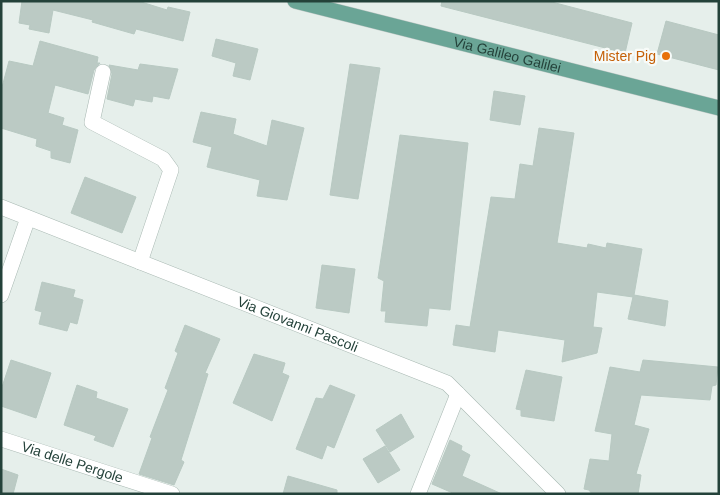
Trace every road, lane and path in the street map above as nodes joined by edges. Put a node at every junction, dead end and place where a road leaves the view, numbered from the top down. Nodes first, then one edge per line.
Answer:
1 (295, 1) edge
2 (338, 7) edge
3 (103, 72) dead end
4 (719, 108) edge
5 (1, 207) edge
6 (28, 218) junction
7 (140, 262) junction
8 (1, 295) edge
9 (458, 394) junction
10 (1, 439) edge
11 (172, 494) edge
12 (418, 494) edge
13 (558, 494) edge

1 - 2 main road, Via Galileo Galilei
2 - 4 main road, Via Galileo Galilei
3 - 7 street
5 - 6 street, Via Giovanni Pascoli
6 - 7 street, Via Giovanni Pascoli
6 - 8 street
7 - 9 street, Via Giovanni Pascoli
9 - 12 street
9 - 13 street, Via Giovanni Pascoli
10 - 11 street, Via delle Pergole

